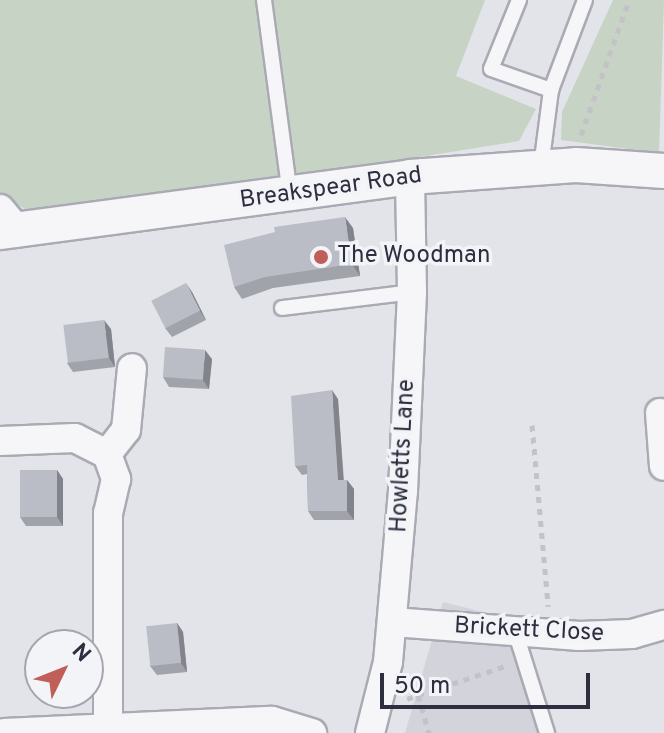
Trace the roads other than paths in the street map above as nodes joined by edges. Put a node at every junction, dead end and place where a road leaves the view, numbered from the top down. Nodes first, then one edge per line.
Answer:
1 (264, 0) edge
2 (519, 0) edge
3 (585, 0) edge
4 (551, 90) junction
5 (541, 167) junction
6 (664, 171) edge
7 (410, 177) junction
8 (290, 194) junction
9 (6, 224) edge
10 (412, 292) junction
11 (282, 308) dead end
12 (132, 368) dead end
13 (662, 413) edge
14 (0, 441) edge
15 (107, 454) junction
16 (664, 466) edge
17 (393, 622) junction
18 (664, 625) edge
19 (520, 647) junction
20 (373, 720) edge
21 (108, 728) junction
22 (4, 733) edge
23 (312, 733) edge
24 (547, 733) edge

1 - 8 lane
2 - 4 lane
3 - 4 lane
4 - 5 lane
5 - 6 street, Breakspear Road
5 - 7 street, Breakspear Road
7 - 8 street, Breakspear Road
7 - 10 street, Howletts Lane
8 - 9 street, Breakspear Road
10 - 11 lane
10 - 17 street, Howletts Lane
12 - 15 street
13 - 16 street
14 - 15 street
15 - 21 street
17 - 19 street, Brickett Close
17 - 20 street, Howletts Lane
18 - 19 street, Brickett Close
19 - 24 lane
21 - 22 street
21 - 23 street

